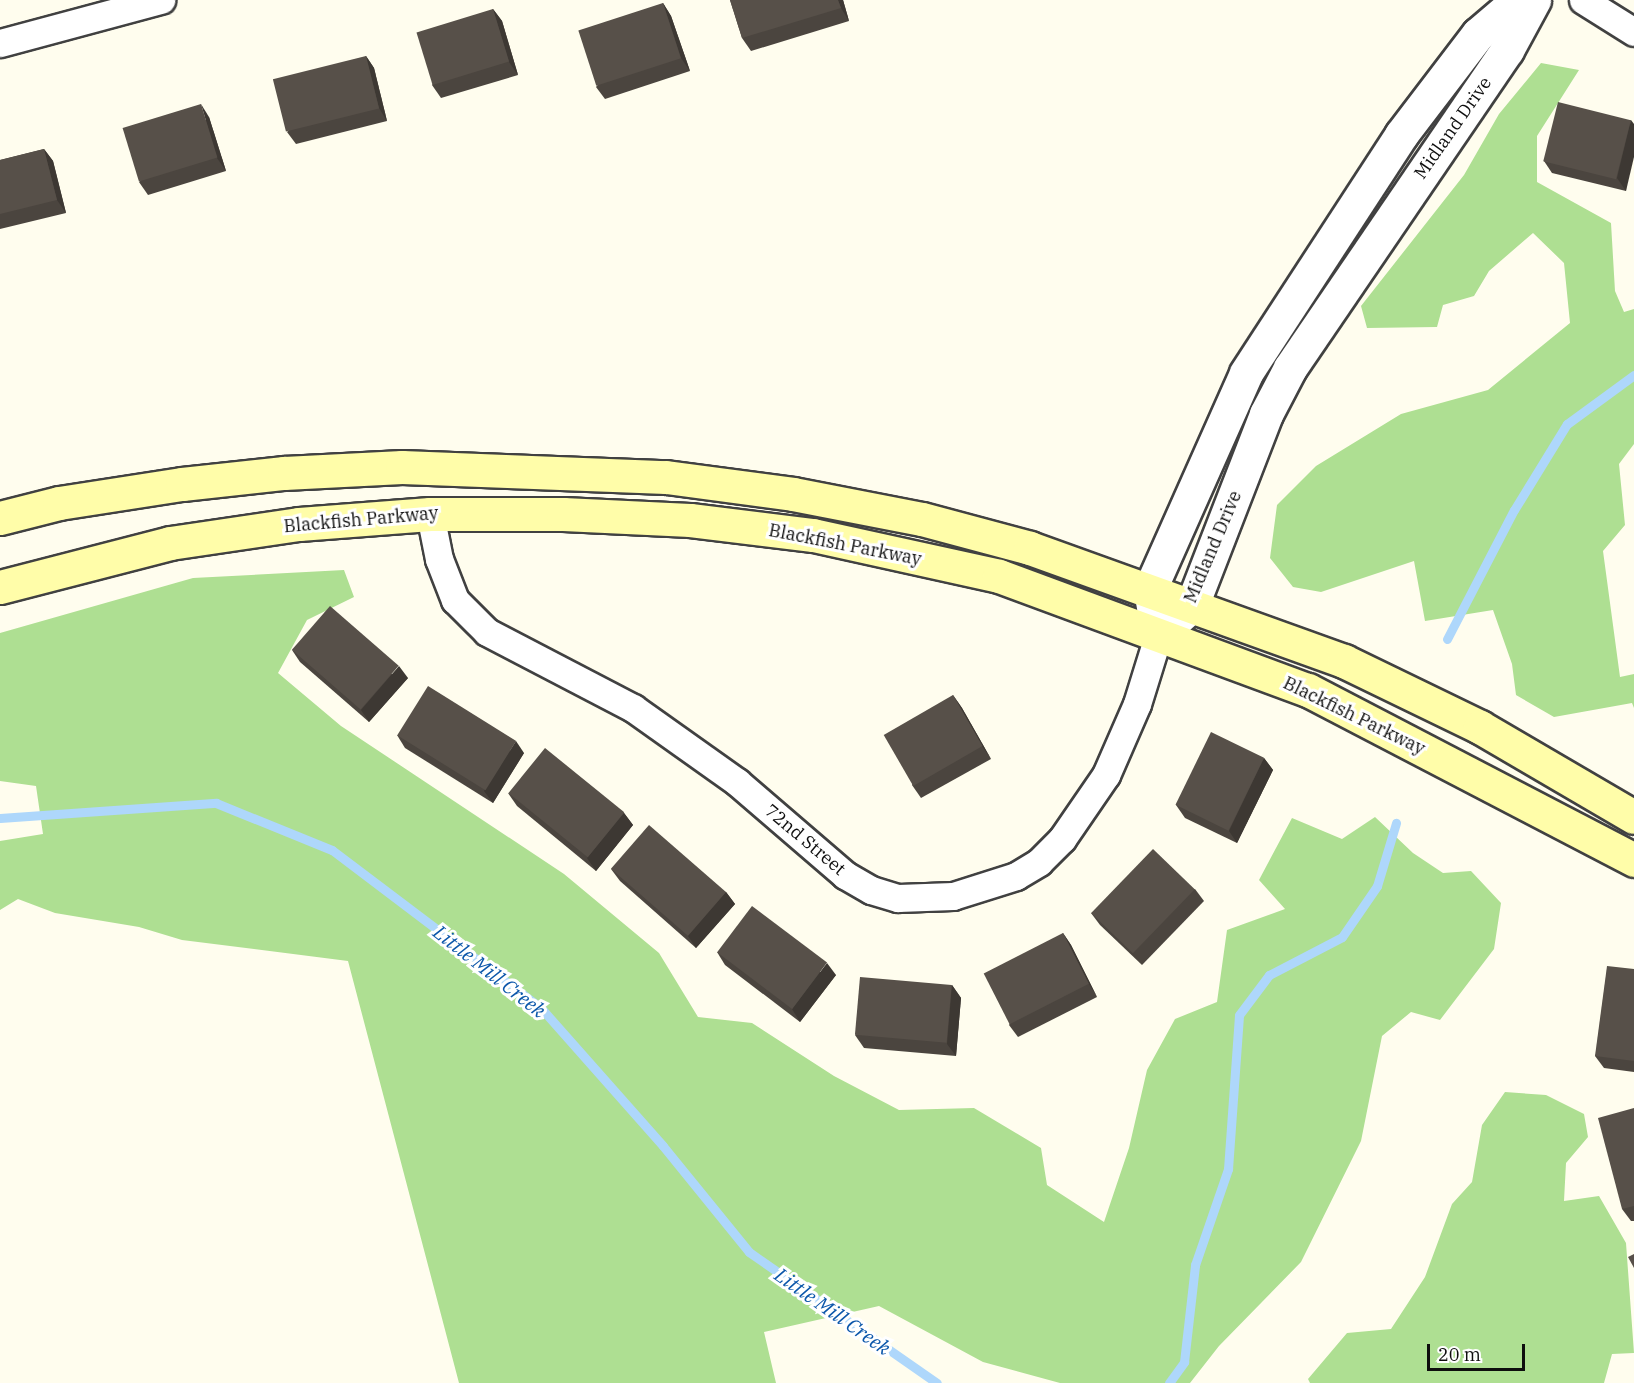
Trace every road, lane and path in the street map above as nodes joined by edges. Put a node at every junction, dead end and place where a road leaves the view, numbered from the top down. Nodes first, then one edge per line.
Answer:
1 (162, 0) edge
2 (1518, 0) edge
3 (1534, 0) edge
4 (1583, 0) edge
5 (1634, 32) edge
6 (0, 43) edge
7 (430, 513) junction
8 (0, 518) edge
9 (0, 587) edge
10 (1150, 589) junction
11 (1192, 605) junction
12 (1158, 636) junction
13 (1634, 817) edge
14 (1634, 860) edge

1 - 6 street
2 - 10 street, Midland Drive
3 - 11 street, Midland Drive
4 - 5 street
7 - 9 main road, Blackfish Parkway
7 - 12 main road, Blackfish Parkway
7 - 12 street, 72nd Street
8 - 10 main road
10 - 11 main road
10 - 12 street
11 - 12 street, Midland Drive
11 - 13 main road
12 - 14 main road, Blackfish Parkway

